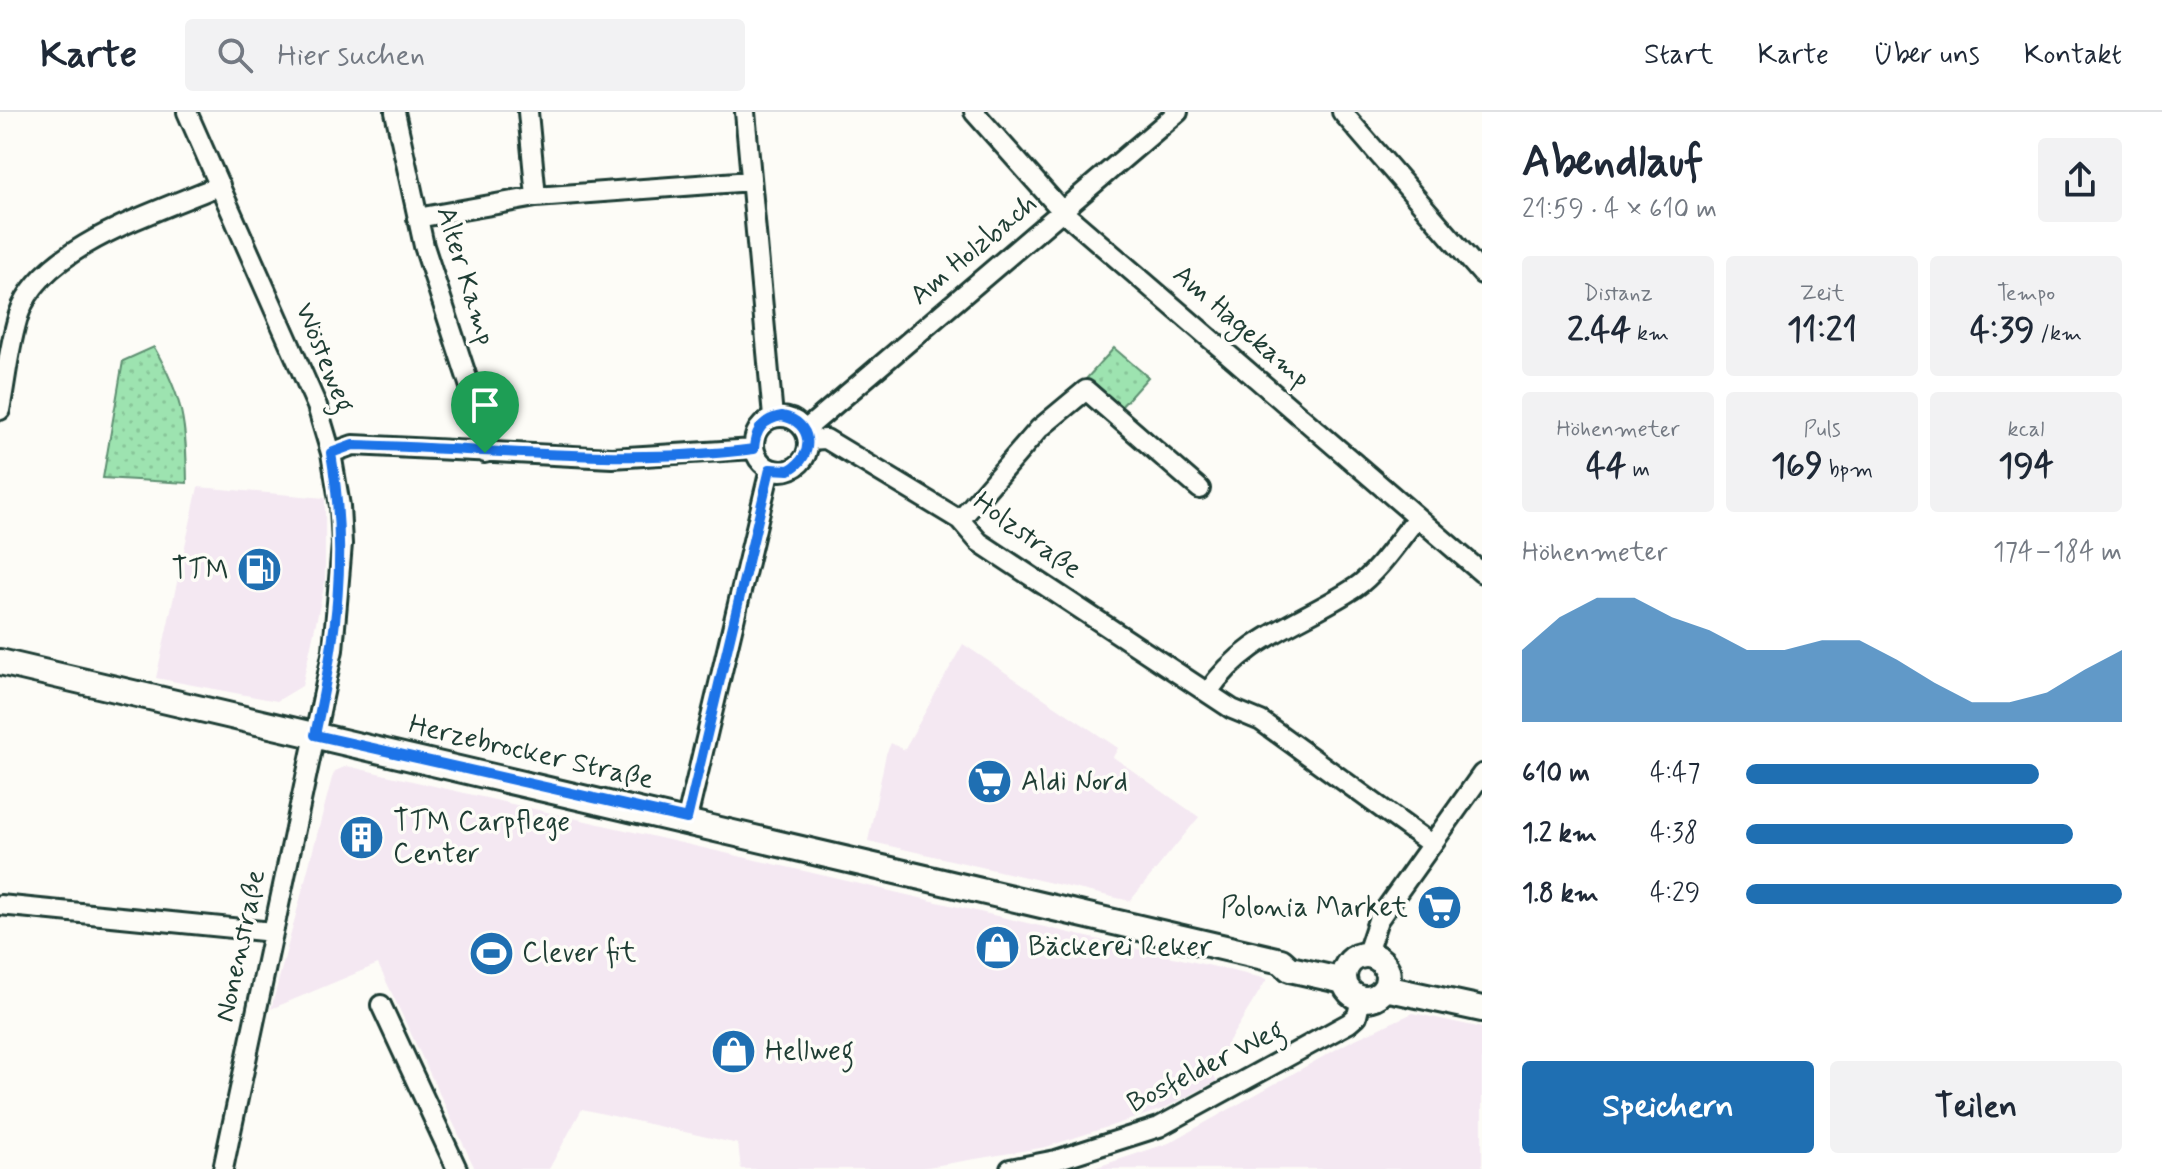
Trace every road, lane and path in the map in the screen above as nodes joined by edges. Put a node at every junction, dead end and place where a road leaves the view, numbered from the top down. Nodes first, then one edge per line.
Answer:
1 (187, 112) edge
2 (395, 112) edge
3 (528, 112) edge
4 (745, 112) edge
5 (974, 112) edge
6 (1178, 112) edge
7 (1342, 112) edge
8 (751, 181) junction
9 (220, 185) junction
10 (536, 197) junction
11 (1062, 211) junction
12 (417, 218) junction
13 (1482, 274) edge
14 (0, 410) edge
15 (773, 417) junction
16 (807, 435) junction
17 (754, 449) junction
18 (331, 453) junction
19 (485, 453) junction
20 (770, 469) junction
21 (1200, 489) dead end
22 (1417, 518) junction
23 (960, 520) junction
24 (1482, 573) edge
25 (0, 662) edge
26 (1208, 692) junction
27 (315, 735) junction
28 (1482, 774) edge
29 (687, 819) junction
30 (1431, 844) junction
31 (0, 905) edge
32 (273, 932) junction
33 (1352, 967) junction
34 (1386, 981) junction
35 (1482, 995) edge
36 (1361, 999) junction
37 (381, 1005) dead end
38 (1482, 1009) edge
39 (223, 1169) edge
40 (457, 1169) edge
41 (1010, 1169) edge

1 - 9 street, Wösteweg
2 - 12 street, Alter Kamp
3 - 10 street
4 - 8 street
5 - 11 street, Am Hagekamp
6 - 11 street, Am Holzbach
7 - 13 street
8 - 10 street
8 - 15 street
9 - 14 street
9 - 18 street, Wösteweg
10 - 12 street
11 - 16 street, Am Holzbach
11 - 22 street, Am Hagekamp
12 - 19 street, Alter Kamp
15 - 16 street
15 - 17 street
16 - 20 street
16 - 23 street, Holzstraße
17 - 19 street
17 - 20 street
18 - 19 street
18 - 27 street, Wösteweg
20 - 29 street
21 - 23 street
22 - 24 street, Am Hagekamp
22 - 26 street
23 - 26 street, Holzstraße
25 - 27 main road, Herzebrocker Straße
26 - 30 street, Holzstraße
27 - 29 main road, Herzebrocker Straße
27 - 32 street, Nonenstraße
28 - 30 street
29 - 33 main road, Herzebrocker Straße
30 - 33 street
31 - 32 street
32 - 39 street, Nonenstraße
33 - 34 main road
33 - 36 main road
34 - 35 main road
34 - 36 main road
34 - 38 main road
36 - 41 street, Bosfelder Weg
37 - 40 street

